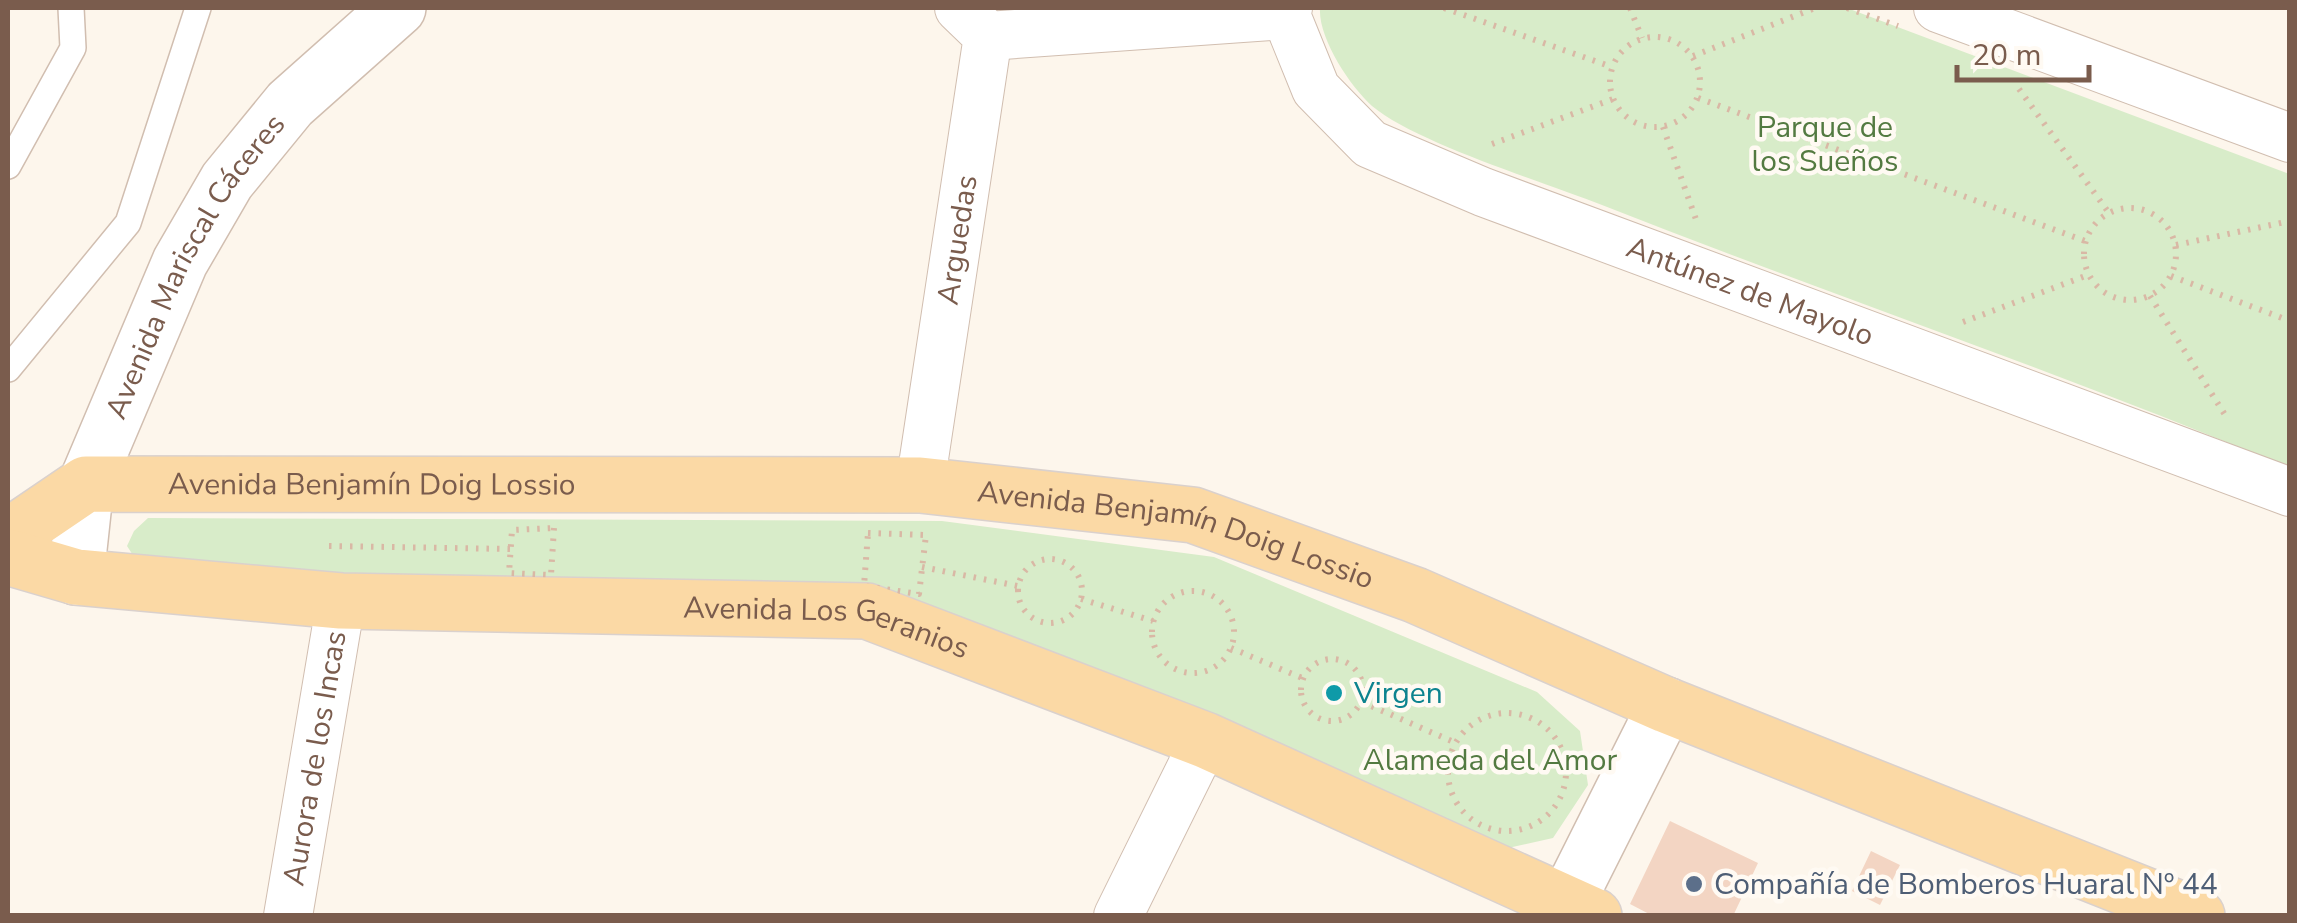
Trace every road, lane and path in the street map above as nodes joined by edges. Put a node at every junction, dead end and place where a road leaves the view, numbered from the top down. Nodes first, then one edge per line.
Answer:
1 (71, 8) edge
2 (198, 8) edge
3 (398, 8) edge
4 (1444, 8) edge
5 (1630, 8) edge
6 (1815, 8) edge
7 (1938, 8) edge
8 (1287, 11) edge
9 (973, 22) edge
10 (1642, 38) junction
11 (1693, 56) junction
12 (1612, 68) junction
13 (2014, 81) dead end
14 (1613, 98) junction
15 (1698, 98) junction
16 (1663, 127) junction
17 (2290, 138) edge
18 (1488, 146) dead end
19 (8, 166) edge
20 (2109, 213) junction
21 (2290, 221) edge
22 (1699, 228) dead end
23 (2086, 241) junction
24 (2176, 245) junction
25 (2088, 275) junction
26 (2172, 276) junction
27 (2150, 296) junction
28 (2290, 322) edge
29 (1954, 325) dead end
30 (8, 368) edge
31 (2238, 434) dead end
32 (86, 484) junction
33 (920, 485) junction
34 (2290, 492) edge
35 (8, 537) edge
36 (8, 557) edge
37 (922, 567) junction
38 (76, 577) junction
39 (1018, 586) junction
40 (1081, 599) junction
41 (340, 601) junction
42 (1153, 622) junction
43 (1231, 648) junction
44 (1302, 678) junction
45 (1362, 702) junction
46 (1666, 705) junction
47 (1205, 740) junction
48 (1456, 743) junction
49 (1573, 911) edge
50 (288, 916) edge
51 (1118, 916) edge
52 (2197, 916) edge

1 - 19 lane
2 - 30 lane
3 - 32 street, Avenida Mariscal Cáceres
4 - 12 path
5 - 10 path
6 - 11 path
7 - 17 street
8 - 9 street
8 - 34 street, Antúnez de Mayolo
9 - 33 street, Arguedas
10 - 11 path
10 - 12 path
11 - 15 path
12 - 14 path
13 - 20 path
14 - 16 path
14 - 18 path
15 - 16 path
15 - 23 path
16 - 22 path
20 - 23 path
20 - 24 path
21 - 24 path
23 - 25 path
24 - 26 path
25 - 27 path
25 - 29 path
26 - 27 path
26 - 28 path
27 - 31 path
32 - 33 main road, Avenida Benjamín Doig Lossio
32 - 35 main road
32 - 38 street, Avenida Mariscal Cáceres
33 - 46 main road, Avenida Benjamín Doig Lossio
36 - 38 main road, Avenida Los Geranios
37 - 37 path
37 - 39 path
38 - 41 main road, Avenida Los Geranios
39 - 40 path
39 - 40 path
40 - 42 path
41 - 47 main road, Avenida Los Geranios
41 - 50 street, Aurora de los Incas
42 - 43 path
42 - 43 path
43 - 44 path
44 - 45 path
44 - 45 path
45 - 48 path
46 - 49 street
46 - 52 main road, Avenida Benjamín Doig Lossio
47 - 49 main road, Avenida Los Geranios
47 - 51 street
48 - 48 path

